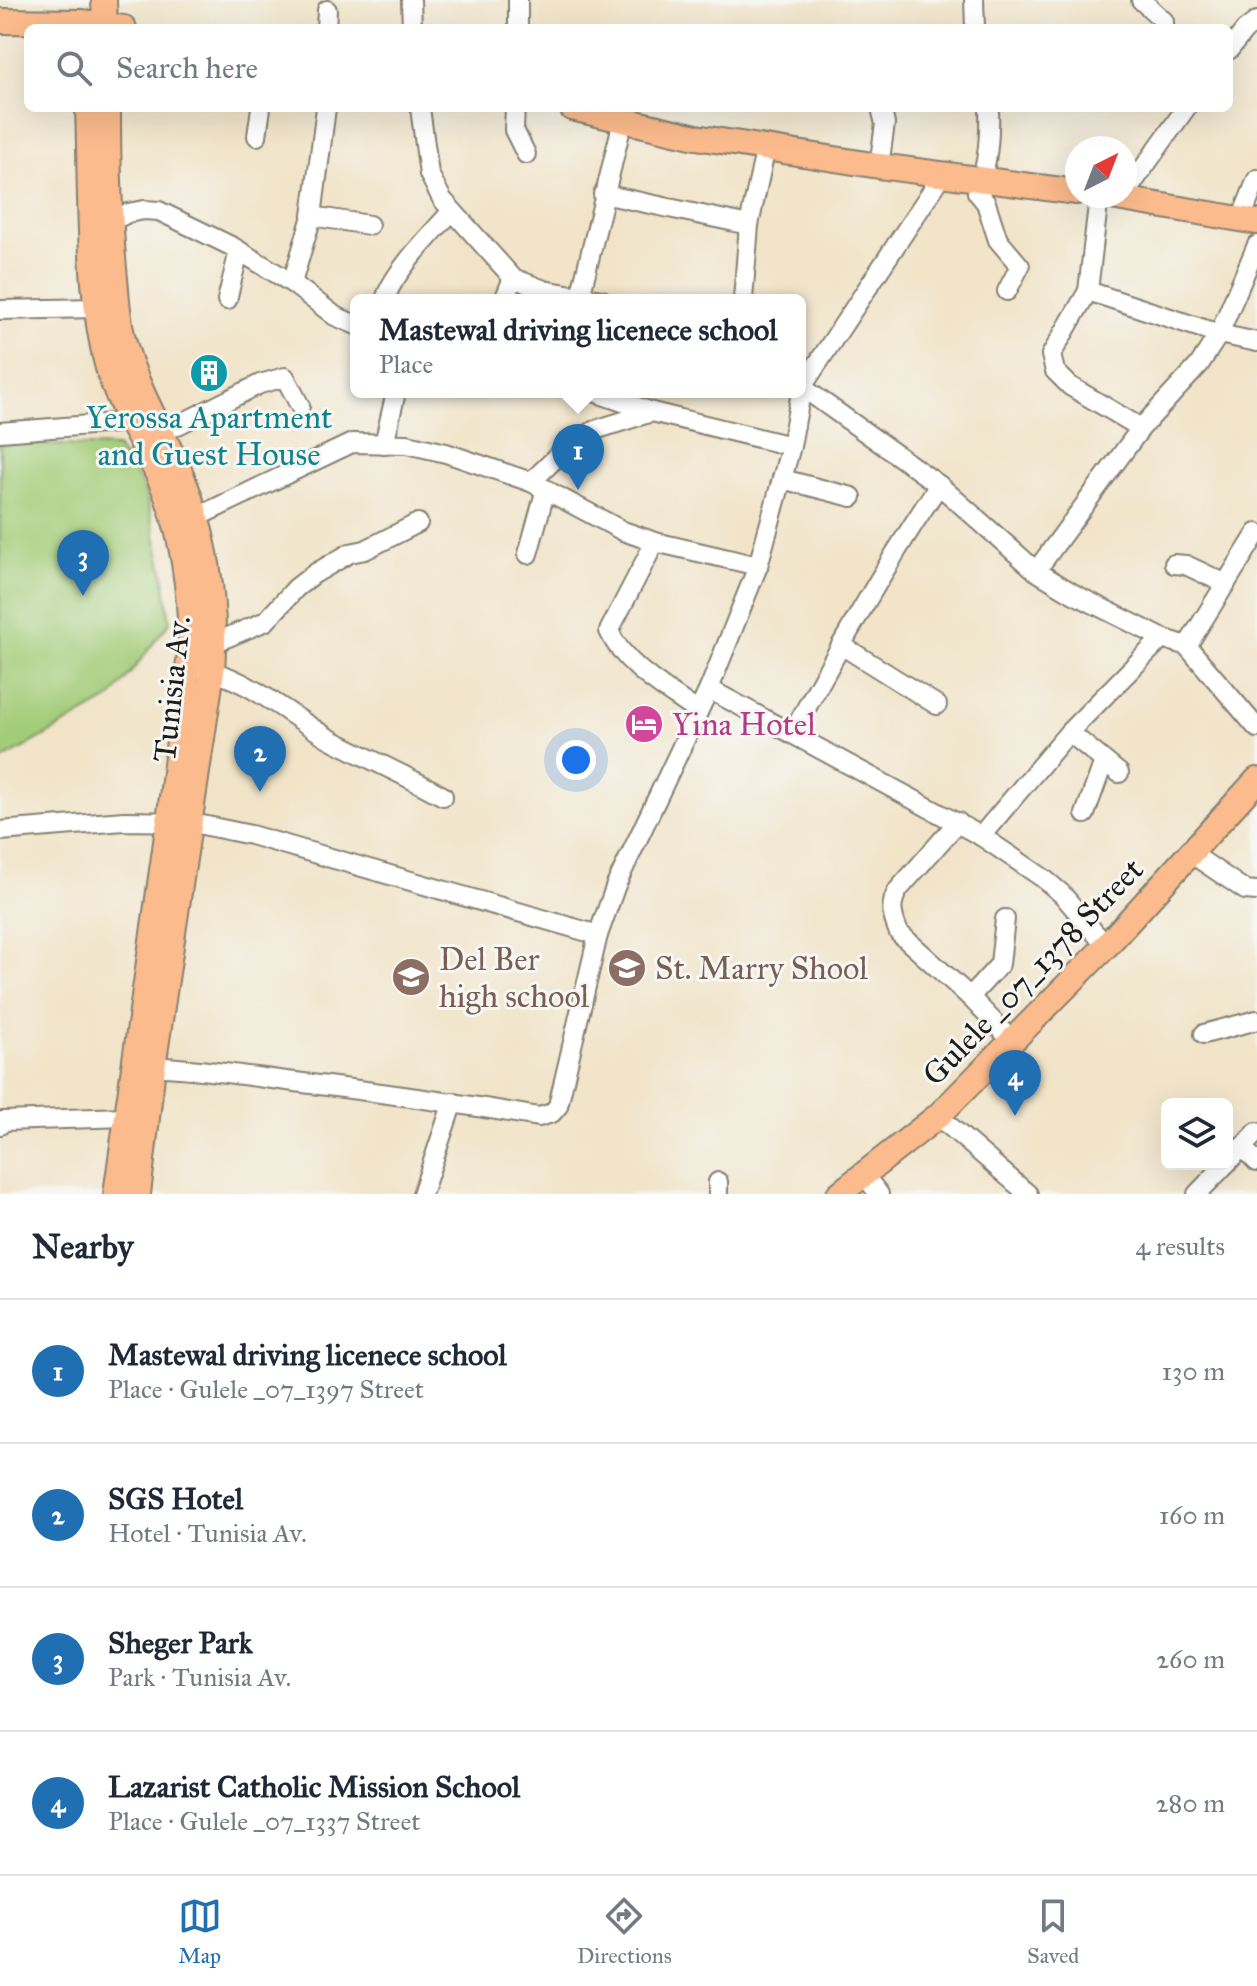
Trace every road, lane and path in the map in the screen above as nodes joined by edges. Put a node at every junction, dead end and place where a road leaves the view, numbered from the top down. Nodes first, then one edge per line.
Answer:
1 (104, 0) edge
2 (411, 0) edge
3 (518, 0) edge
4 (974, 0) edge
5 (1141, 0) edge
6 (0, 21) edge
7 (1257, 21) edge
8 (96, 22) edge
9 (412, 24) edge
10 (518, 24) edge
11 (975, 24) edge
12 (1164, 24) edge
13 (1233, 45) edge
14 (88, 112) edge
15 (108, 112) edge
16 (260, 112) edge
17 (325, 112) edge
18 (421, 112) edge
19 (515, 112) edge
20 (589, 112) edge
21 (882, 112) edge
22 (989, 112) edge
23 (1183, 112) edge
24 (623, 120) junction
25 (257, 136) dead end
26 (766, 147) junction
27 (526, 154) dead end
28 (879, 166) junction
29 (1137, 169) edge
30 (943, 174) junction
31 (1257, 179) edge
32 (982, 180) junction
33 (1065, 190) edge
34 (603, 194) junction
35 (1137, 200) edge
36 (1112, 208) edge
37 (451, 212) junction
38 (312, 216) junction
39 (1249, 220) edge
40 (369, 225) dead end
41 (749, 225) junction
42 (101, 226) junction
43 (1257, 245) edge
44 (239, 251) junction
45 (513, 278) junction
46 (292, 283) junction
47 (1007, 291) dead end
48 (1088, 291) junction
49 (387, 294) edge
50 (506, 294) edge
51 (565, 294) edge
52 (581, 294) edge
53 (743, 294) edge
54 (227, 300) dead end
55 (97, 308) junction
56 (0, 310) edge
57 (350, 322) edge
58 (1219, 334) junction
59 (1257, 342) edge
60 (807, 360) edge
61 (806, 390) edge
62 (395, 398) edge
63 (611, 398) edge
64 (800, 398) edge
65 (300, 406) dead end
66 (652, 412) junction
67 (148, 424) junction
68 (1141, 428) junction
69 (0, 432) edge
70 (384, 444) junction
71 (791, 446) junction
72 (782, 479) junction
73 (538, 485) junction
74 (939, 485) junction
75 (852, 497) dead end
76 (186, 519) junction
77 (418, 523) dead end
78 (1257, 533) edge
79 (655, 542) junction
80 (528, 554) dead end
81 (1174, 564) dead end
82 (758, 566) junction
83 (1036, 571) junction
84 (1226, 584) junction
85 (1162, 638) junction
86 (841, 645) junction
87 (1187, 646) junction
88 (201, 657) junction
89 (709, 689) junction
90 (937, 705) dead end
91 (698, 712) junction
92 (1257, 728) edge
93 (1069, 732) junction
94 (792, 734) junction
95 (1257, 780) edge
96 (443, 796) dead end
97 (1085, 814) dead end
98 (178, 821) junction
99 (958, 822) junction
100 (0, 831) edge
101 (981, 836) junction
102 (1192, 854) junction
103 (1257, 891) edge
104 (1005, 919) dead end
105 (598, 935) junction
106 (1106, 946) junction
107 (970, 997) junction
108 (1257, 1020) edge
109 (1204, 1034) dead end
110 (1011, 1040) junction
111 (143, 1066) junction
112 (453, 1102) junction
113 (938, 1116) junction
114 (126, 1117) junction
115 (1, 1122) edge
116 (1257, 1132) edge
117 (1242, 1147) junction
118 (1233, 1156) edge
119 (1257, 1162) edge
120 (1219, 1170) edge
121 (872, 1184) edge
122 (116, 1194) edge
123 (138, 1194) edge
124 (422, 1194) edge
125 (839, 1194) edge
126 (1028, 1194) edge
127 (1197, 1194) edge

1 - 8 main road
2 - 9 street
3 - 10 street
4 - 11 street
5 - 12 street
6 - 8 main road
7 - 13 street
14 - 42 main road, Tunisia Av.
15 - 42 main road, Tunisia Av.
16 - 25 street
17 - 38 street
18 - 37 street
19 - 27 street
20 - 24 main road
21 - 28 street
22 - 32 street
23 - 29 street
24 - 26 main road
24 - 34 street
26 - 28 main road
26 - 41 street
28 - 30 main road
30 - 32 main road
30 - 60 street
31 - 39 street
32 - 33 main road
32 - 47 street
34 - 41 street
34 - 52 street
35 - 39 main road
36 - 48 street
37 - 45 street
37 - 49 street
38 - 40 street
38 - 46 street
41 - 53 street
42 - 44 street
42 - 55 main road, Tunisia Av.
42 - 67 main road, Tunisia Av.
43 - 58 street
44 - 46 street
44 - 54 street
45 - 50 street
45 - 51 street
46 - 57 street
48 - 58 street
48 - 68 street
55 - 56 street
55 - 67 main road, Tunisia Av.
58 - 59 street
58 - 68 street
61 - 74 street
62 - 70 street
63 - 66 street
64 - 71 street
65 - 67 street
66 - 71 street
66 - 73 street
67 - 69 street
67 - 76 main road, Tunisia Av.
67 - 76 main road, Tunisia Av.
68 - 83 street
70 - 73 street
70 - 76 street
71 - 72 street
72 - 75 street
72 - 82 street
73 - 79 street
73 - 80 street
74 - 83 street
74 - 86 street
76 - 88 main road, Tunisia Av.
77 - 88 street
78 - 84 street
79 - 82 street
79 - 91 street
81 - 84 street
82 - 89 street
83 - 85 street
84 - 87 street
85 - 87 street
85 - 93 street
86 - 90 street
86 - 94 street
87 - 92 street
88 - 96 street
88 - 98 main road, Tunisia Av.
89 - 91 street
89 - 94 street
91 - 105 street
93 - 97 street
93 - 101 street
94 - 99 street
95 - 102 main road, Gulele _07_1378 Street
98 - 100 street
98 - 105 street
98 - 111 main road, Tunisia Av.
99 - 101 street
99 - 107 street
101 - 106 street
102 - 103 street
102 - 106 main road, Gulele _07_1378 Street
104 - 107 street
105 - 112 street
106 - 110 main road, Gulele _07_1378 Street
107 - 110 street
108 - 109 street
110 - 113 main road, Gulele _07_1378 Street
111 - 112 street
111 - 114 main road, Tunisia Av.
111 - 123 main road, Tunisia Av.
112 - 124 street
113 - 121 main road, Gulele _07_1378 Street
113 - 126 street
114 - 115 street
114 - 122 main road, Tunisia Av.
116 - 117 street
117 - 118 street
117 - 119 street
120 - 127 street
121 - 125 main road, Gulele _07_1378 Street

